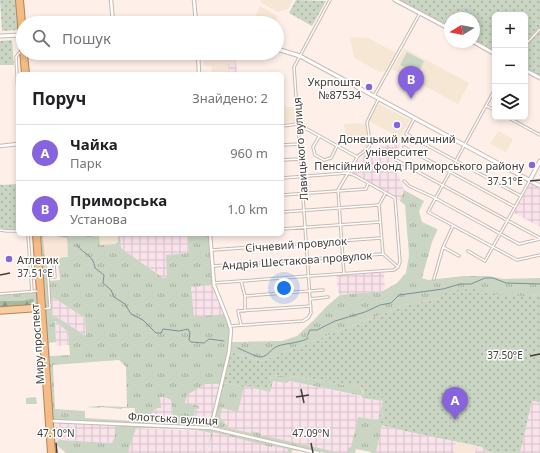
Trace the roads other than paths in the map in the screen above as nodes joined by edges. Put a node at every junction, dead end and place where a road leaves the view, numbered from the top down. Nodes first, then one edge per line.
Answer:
1 (20, 0) edge
2 (111, 0) edge
3 (194, 0) edge
4 (330, 0) edge
5 (395, 0) edge
6 (420, 13) junction
7 (21, 16) edge
8 (22, 16) edge
9 (112, 16) edge
10 (195, 16) edge
11 (444, 26) edge
12 (540, 29) edge
13 (16, 35) edge
14 (0, 36) edge
15 (528, 41) edge
16 (480, 45) edge
17 (284, 51) edge
18 (492, 52) edge
19 (300, 56) junction
20 (16, 60) edge
21 (24, 60) edge
22 (198, 60) edge
23 (17, 72) edge
24 (25, 72) edge
25 (199, 72) edge
26 (528, 72) edge
27 (540, 78) edge
28 (492, 95) edge
29 (374, 96) junction
30 (379, 98) junction
31 (486, 106) junction
32 (492, 109) edge
33 (415, 118) junction
34 (512, 120) edge
35 (298, 124) junction
36 (284, 126) edge
37 (540, 135) edge
38 (319, 136) junction
39 (16, 144) edge
40 (300, 144) junction
41 (465, 144) junction
42 (284, 145) edge
43 (0, 146) edge
44 (337, 146) junction
45 (404, 147) dead end
46 (357, 157) junction
47 (301, 159) junction
48 (284, 160) edge
49 (396, 160) dead end
50 (456, 161) junction
51 (540, 161) edge
52 (450, 172) junction
53 (347, 173) junction
54 (302, 176) junction
55 (284, 178) edge
56 (530, 180) junction
57 (404, 181) dead end
58 (368, 184) junction
59 (442, 185) junction
60 (540, 186) edge
61 (338, 191) junction
62 (385, 193) junction
63 (303, 194) junction
64 (284, 195) edge
65 (521, 196) junction
66 (435, 198) junction
67 (379, 205) junction
68 (515, 207) junction
69 (339, 208) junction
70 (304, 210) junction
71 (284, 212) edge
72 (508, 220) junction
73 (380, 222) junction
74 (340, 225) junction
75 (454, 226) junction
76 (305, 227) junction
77 (284, 229) edge
78 (0, 230) edge
79 (16, 231) edge
80 (500, 234) junction
81 (28, 236) edge
82 (37, 236) edge
83 (37, 236) edge
84 (210, 236) edge
85 (381, 238) junction
86 (540, 238) edge
87 (341, 241) junction
88 (307, 243) junction
89 (443, 247) junction
90 (493, 247) junction
91 (211, 250) junction
92 (468, 251) dead end
93 (382, 254) junction
94 (540, 255) edge
95 (459, 256) dead end
96 (342, 257) junction
97 (308, 260) junction
98 (54, 265) dead end
99 (212, 266) junction
100 (398, 267) junction
101 (344, 274) junction
102 (309, 276) junction
103 (434, 279) dead end
104 (40, 280) junction
105 (242, 281) junction
106 (214, 283) junction
107 (41, 289) junction
108 (323, 290) dead end
109 (310, 291) junction
110 (32, 292) junction
111 (0, 294) edge
112 (245, 296) junction
113 (328, 297) dead end
114 (310, 299) junction
115 (311, 306) junction
116 (42, 307) junction
117 (0, 310) edge
118 (246, 311) junction
119 (241, 325) junction
120 (230, 326) junction
121 (49, 421) junction
122 (211, 428) junction
123 (50, 453) edge
124 (53, 453) edge
125 (318, 453) edge

1 - 7 highway
1 - 8 highway
2 - 9 street
3 - 10 street
4 - 19 street, Лавицького вулиця
5 - 6 main road
6 - 11 main road
6 - 29 street
12 - 15 street
13 - 14 main road
16 - 18 main road
17 - 19 main road
19 - 29 main road
19 - 35 street, Лавицького вулиця
20 - 23 street
21 - 24 highway
22 - 25 street
26 - 27 main road
28 - 31 street
29 - 30 main road
30 - 33 main road
30 - 46 street
31 - 32 street
31 - 41 street
33 - 41 main road
33 - 50 street
34 - 37 street
35 - 36 street
35 - 38 street
35 - 40 street, Лавицького вулиця
38 - 44 street
38 - 44 street
39 - 43 street
40 - 42 street
40 - 47 street, Лавицького вулиця
41 - 50 street
41 - 56 main road
44 - 46 street
45 - 52 street
46 - 53 street
47 - 48 street
47 - 54 street, Лавицького вулиця
49 - 59 street
50 - 52 street
50 - 65 street
51 - 56 main road
52 - 59 street
52 - 68 street
53 - 54 street
53 - 58 street
53 - 61 street
54 - 55 street
54 - 63 street, Лавицького вулиця
56 - 60 main road
56 - 65 street
57 - 66 street
58 - 61 street
58 - 62 street
59 - 66 street
59 - 72 street
61 - 63 street
61 - 69 street
62 - 67 street
62 - 100 street
63 - 64 street
63 - 70 street, Лавицького вулиця
65 - 68 street
66 - 75 street
66 - 80 street
67 - 69 street
67 - 73 street
68 - 72 street
69 - 70 street
69 - 74 street
70 - 71 street
70 - 76 street, Лавицького вулиця
72 - 80 street
72 - 86 street
73 - 74 street
73 - 85 street
74 - 76 street
74 - 87 street
75 - 89 street
75 - 90 street
76 - 77 street
76 - 88 street, Лавицького вулиця
78 - 79 street
80 - 86 street
80 - 90 street
81 - 110 street
82 - 104 highway, Миру проспект
83 - 104 highway, Миру проспект
84 - 91 street
85 - 87 street, Січневий провулок
85 - 93 street
87 - 88 street, Січневий провулок
87 - 96 street
88 - 91 street, Січневий провулок
88 - 97 street, Лавицького вулиця
89 - 95 street
89 - 103 street
90 - 92 street
90 - 94 street
91 - 99 street
93 - 96 street, Андрія Шестакова провулок
93 - 100 street
96 - 97 street, Андрія Шестакова провулок
96 - 101 street
97 - 99 street, Андрія Шестакова провулок
97 - 102 street, Лавицького вулиця
98 - 116 street
99 - 106 street
100 - 101 street
101 - 102 street
102 - 105 street
102 - 109 street, Лавицького вулиця
104 - 107 highway, Миру проспект
105 - 106 street
105 - 112 street
106 - 120 street
107 - 110 street
107 - 116 highway, Миру проспект
108 - 109 street
109 - 112 street
109 - 114 street, Лавицького вулиця
110 - 111 street
112 - 118 street
113 - 114 street
114 - 115 street, Лавицького вулиця
115 - 118 street
115 - 119 street
116 - 117 main road
116 - 121 highway, Миру проспект
118 - 119 street
119 - 120 street
120 - 122 street
121 - 122 street, Флотська вулиця
121 - 123 highway, Миру проспект
121 - 124 highway, Миру проспект
122 - 125 street, Флотська вулиця

